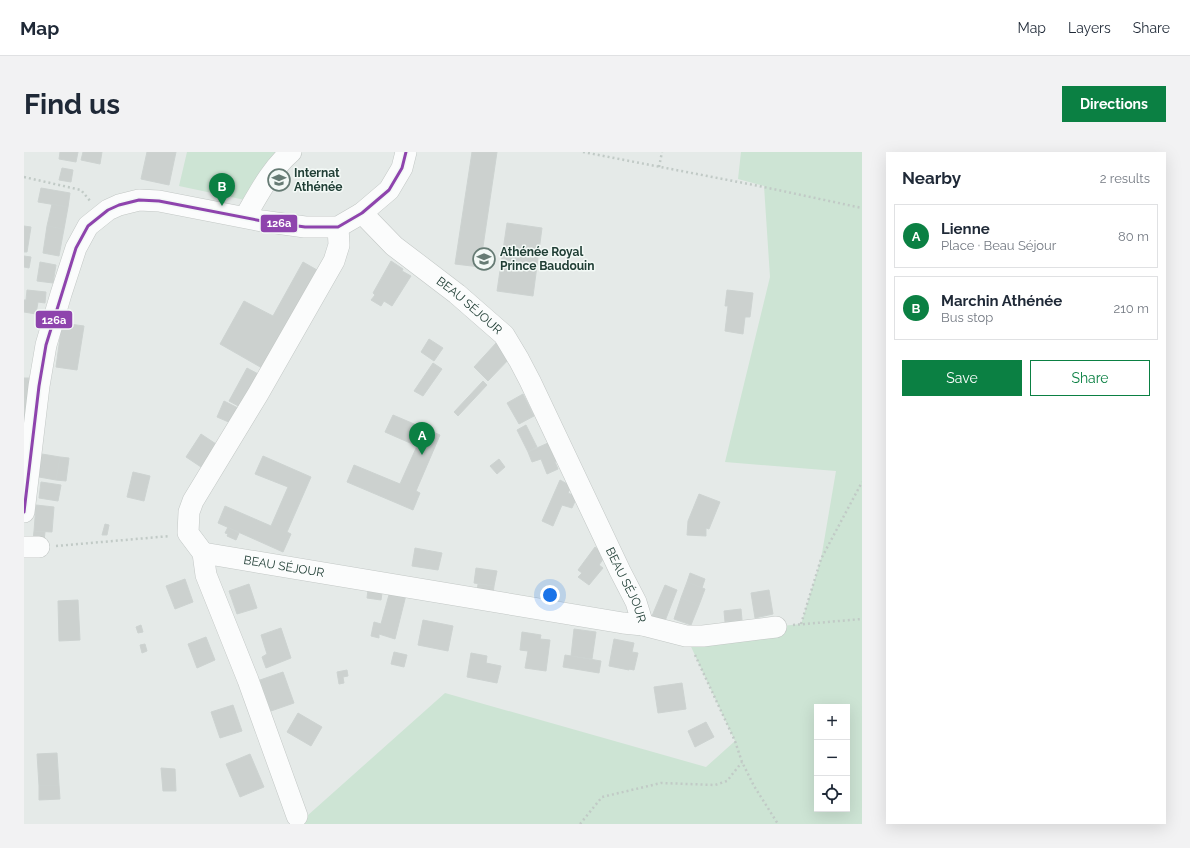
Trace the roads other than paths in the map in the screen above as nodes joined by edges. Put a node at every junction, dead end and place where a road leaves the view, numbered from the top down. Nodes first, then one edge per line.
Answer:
1 (291, 152) edge
2 (406, 152) edge
3 (362, 213) junction
4 (245, 217) junction
5 (338, 227) junction
6 (24, 512) edge
7 (203, 553) junction
8 (643, 625) junction
9 (776, 627) dead end
10 (298, 816) dead end

1 - 4 street
2 - 3 street
3 - 5 street
3 - 8 street, BEAU SÉJOUR
4 - 5 street
4 - 6 street
5 - 7 street
7 - 8 street, BEAU SÉJOUR
7 - 10 street
8 - 9 street

